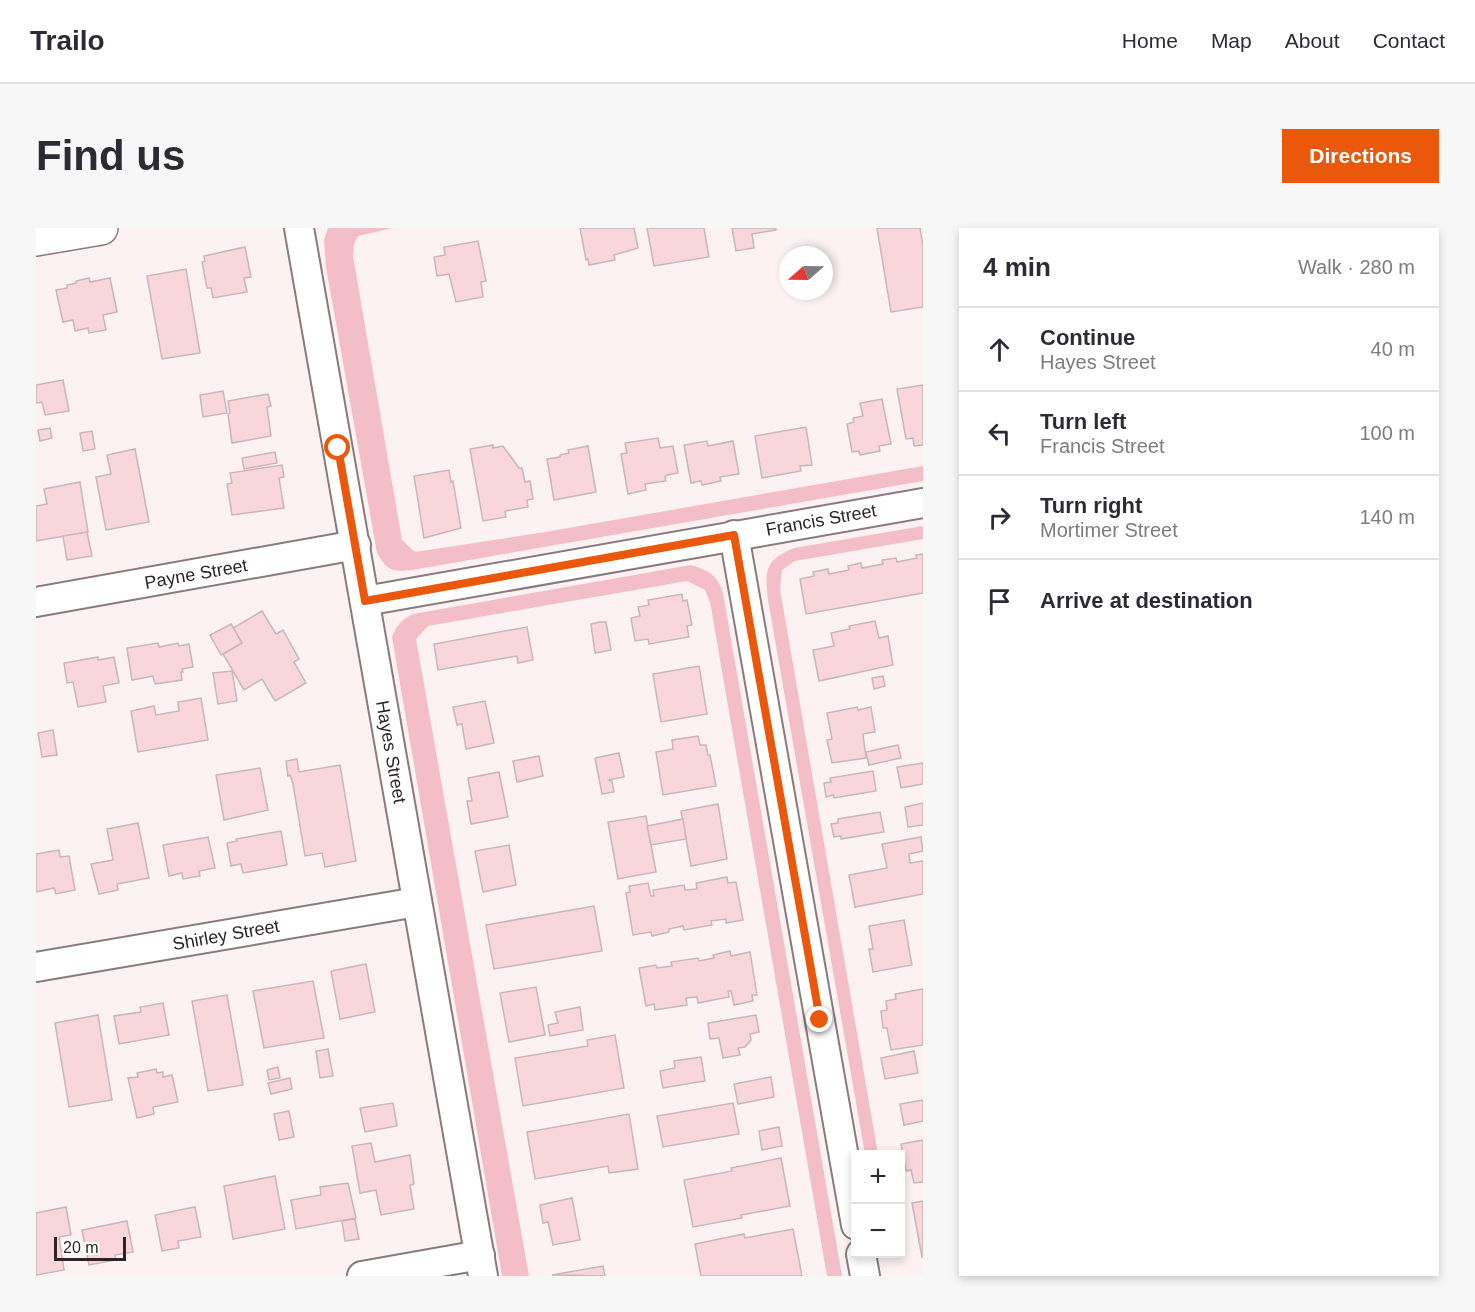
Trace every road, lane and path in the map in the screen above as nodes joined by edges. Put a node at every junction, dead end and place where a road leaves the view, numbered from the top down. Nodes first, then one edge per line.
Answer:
1 (101, 228) edge
2 (299, 228) edge
3 (36, 239) edge
4 (923, 503) edge
5 (734, 535) junction
6 (356, 545) junction
7 (365, 601) junction
8 (36, 602) edge
9 (417, 902) junction
10 (36, 968) edge
11 (851, 1204) edge
12 (862, 1258) edge
13 (482, 1266) edge
14 (362, 1276) edge
15 (865, 1276) edge

1 - 3 main road
2 - 6 street, Hayes Street
4 - 5 street, Francis Street
5 - 7 street, Francis Street
5 - 11 street
6 - 7 street, Hayes Street
6 - 8 street, Payne Street
7 - 9 street, Hayes Street
9 - 10 street, Shirley Street
9 - 13 street, Hayes Street
12 - 15 street
13 - 14 street

